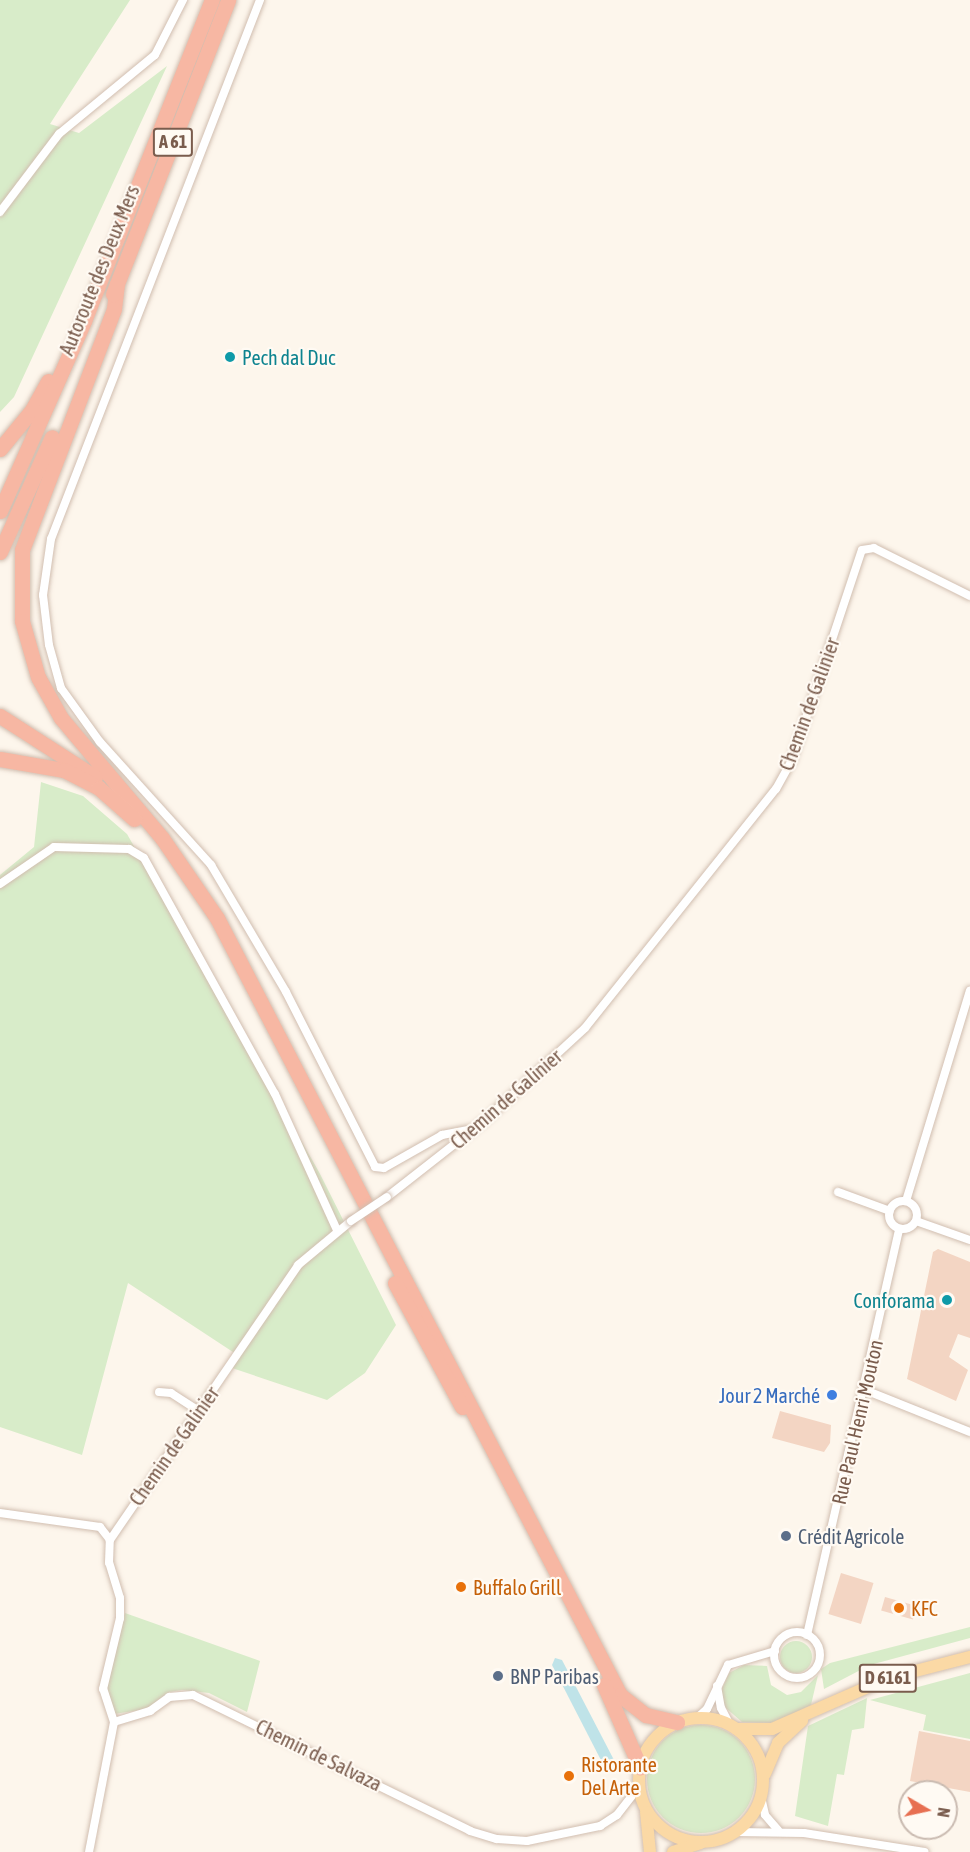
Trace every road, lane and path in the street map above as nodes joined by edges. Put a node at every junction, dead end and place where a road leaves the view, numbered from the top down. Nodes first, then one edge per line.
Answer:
1 (183, 0) edge
2 (212, 0) edge
3 (228, 0) edge
4 (260, 0) edge
5 (0, 212) edge
6 (117, 284) junction
7 (84, 321) junction
8 (0, 449) edge
9 (0, 511) edge
10 (0, 552) edge
11 (970, 596) edge
12 (0, 707) edge
13 (0, 716) edge
14 (0, 759) edge
15 (133, 811) junction
16 (0, 884) edge
17 (970, 990) edge
18 (473, 1129) junction
19 (838, 1192) dead end
20 (906, 1202) junction
21 (890, 1211) junction
22 (916, 1221) junction
23 (899, 1229) junction
24 (337, 1230) junction
25 (970, 1240) edge
26 (865, 1390) junction
27 (159, 1392) dead end
28 (199, 1412) junction
29 (970, 1432) edge
30 (0, 1513) edge
31 (110, 1540) junction
32 (805, 1634) junction
33 (775, 1651) junction
34 (970, 1657) edge
35 (761, 1658) junction
36 (776, 1664) junction
37 (717, 1682) junction
38 (812, 1713) junction
39 (697, 1718) junction
40 (114, 1722) junction
41 (677, 1722) junction
42 (734, 1727) junction
43 (640, 1767) junction
44 (763, 1778) junction
45 (639, 1787) junction
46 (761, 1797) junction
47 (645, 1808) junction
48 (778, 1830) junction
49 (735, 1832) junction
50 (703, 1843) junction
51 (89, 1852) edge
52 (650, 1852) edge
53 (673, 1852) edge
54 (925, 1852) edge

1 - 5 street
2 - 7 highway, Autoroute des Deux Mers / A 61
3 - 6 highway, Autoroute des Deux Mers / A 61
4 - 18 street
6 - 10 highway, Autoroute des Deux Mers / A 61
6 - 15 highway
7 - 8 highway
7 - 9 highway, Autoroute des Deux Mers / A 61
11 - 18 street, Chemin de Galinier
12 - 15 highway
13 - 15 highway
14 - 15 highway
15 - 41 highway
15 - 43 highway
16 - 24 street
17 - 20 street
18 - 24 street, Chemin de Galinier, bridge
19 - 21 street
20 - 21 street
20 - 22 street
21 - 23 street
22 - 23 street
22 - 25 street
23 - 26 street, Rue Paul Henri Mouton
24 - 28 street, Chemin de Galinier
26 - 29 street
26 - 32 street, Rue Paul Henri Mouton
27 - 28 street
28 - 31 street, Chemin de Galinier
30 - 31 street
31 - 40 street
32 - 33 street
32 - 36 street
33 - 35 street
33 - 36 street
34 - 38 main road, D 6161
35 - 36 street
35 - 37 street
37 - 39 street
37 - 42 street
38 - 42 main road, D 6161
38 - 44 main road, D 6161
39 - 41 main road
39 - 42 main road
40 - 45 street, Chemin de Salvaza
40 - 51 street
41 - 43 main road
42 - 44 main road
43 - 45 main road
44 - 46 main road
45 - 47 main road
46 - 48 street
46 - 49 main road
47 - 50 main road
47 - 52 main road
48 - 49 street
48 - 54 street
49 - 50 main road
50 - 53 main road

